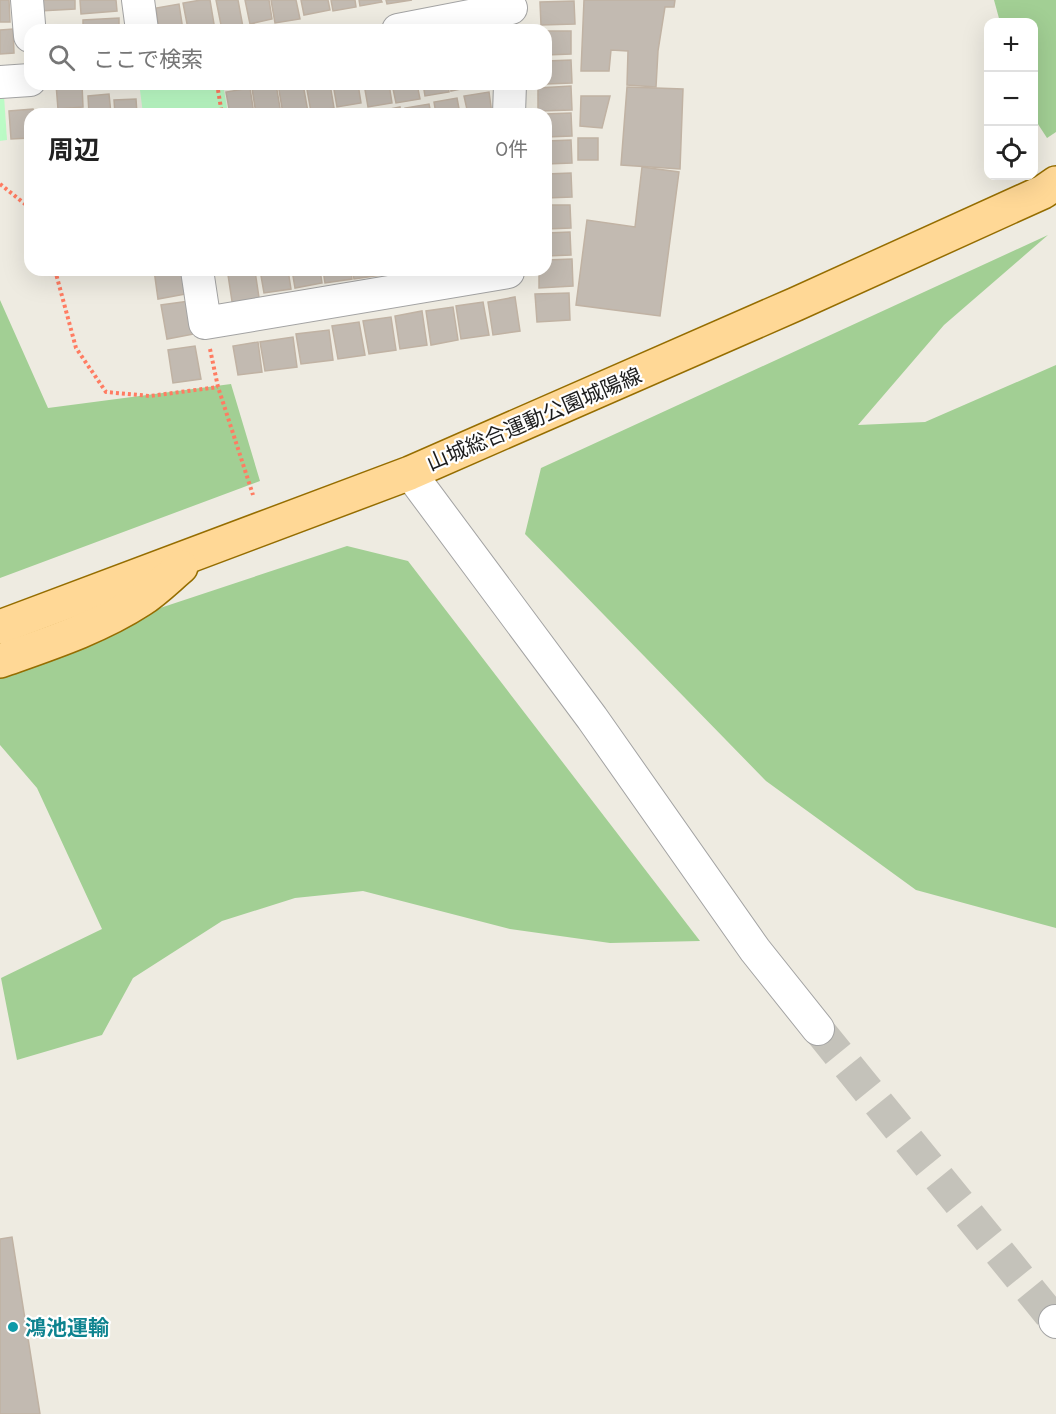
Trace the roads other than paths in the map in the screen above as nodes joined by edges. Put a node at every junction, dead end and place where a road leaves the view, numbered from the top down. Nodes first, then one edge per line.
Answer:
1 (27, 0) edge
2 (138, 0) edge
3 (511, 13) edge
4 (29, 24) edge
5 (141, 24) edge
6 (438, 24) edge
7 (24, 80) edge
8 (0, 82) edge
9 (510, 90) edge
10 (510, 108) edge
11 (1056, 183) edge
12 (198, 276) edge
13 (484, 276) edge
14 (410, 472) junction
15 (198, 552) junction
16 (0, 627) edge
17 (0, 661) edge
18 (818, 1029) tunnel mouth

1 - 4 street
2 - 5 street
3 - 6 street
7 - 8 street
9 - 10 street
11 - 14 main road, 山城総合運動公園城陽線
12 - 13 street
14 - 15 main road, 山城総合運動公園城陽線
14 - 18 street
15 - 16 main road, 山城総合運動公園城陽線
15 - 17 main road

